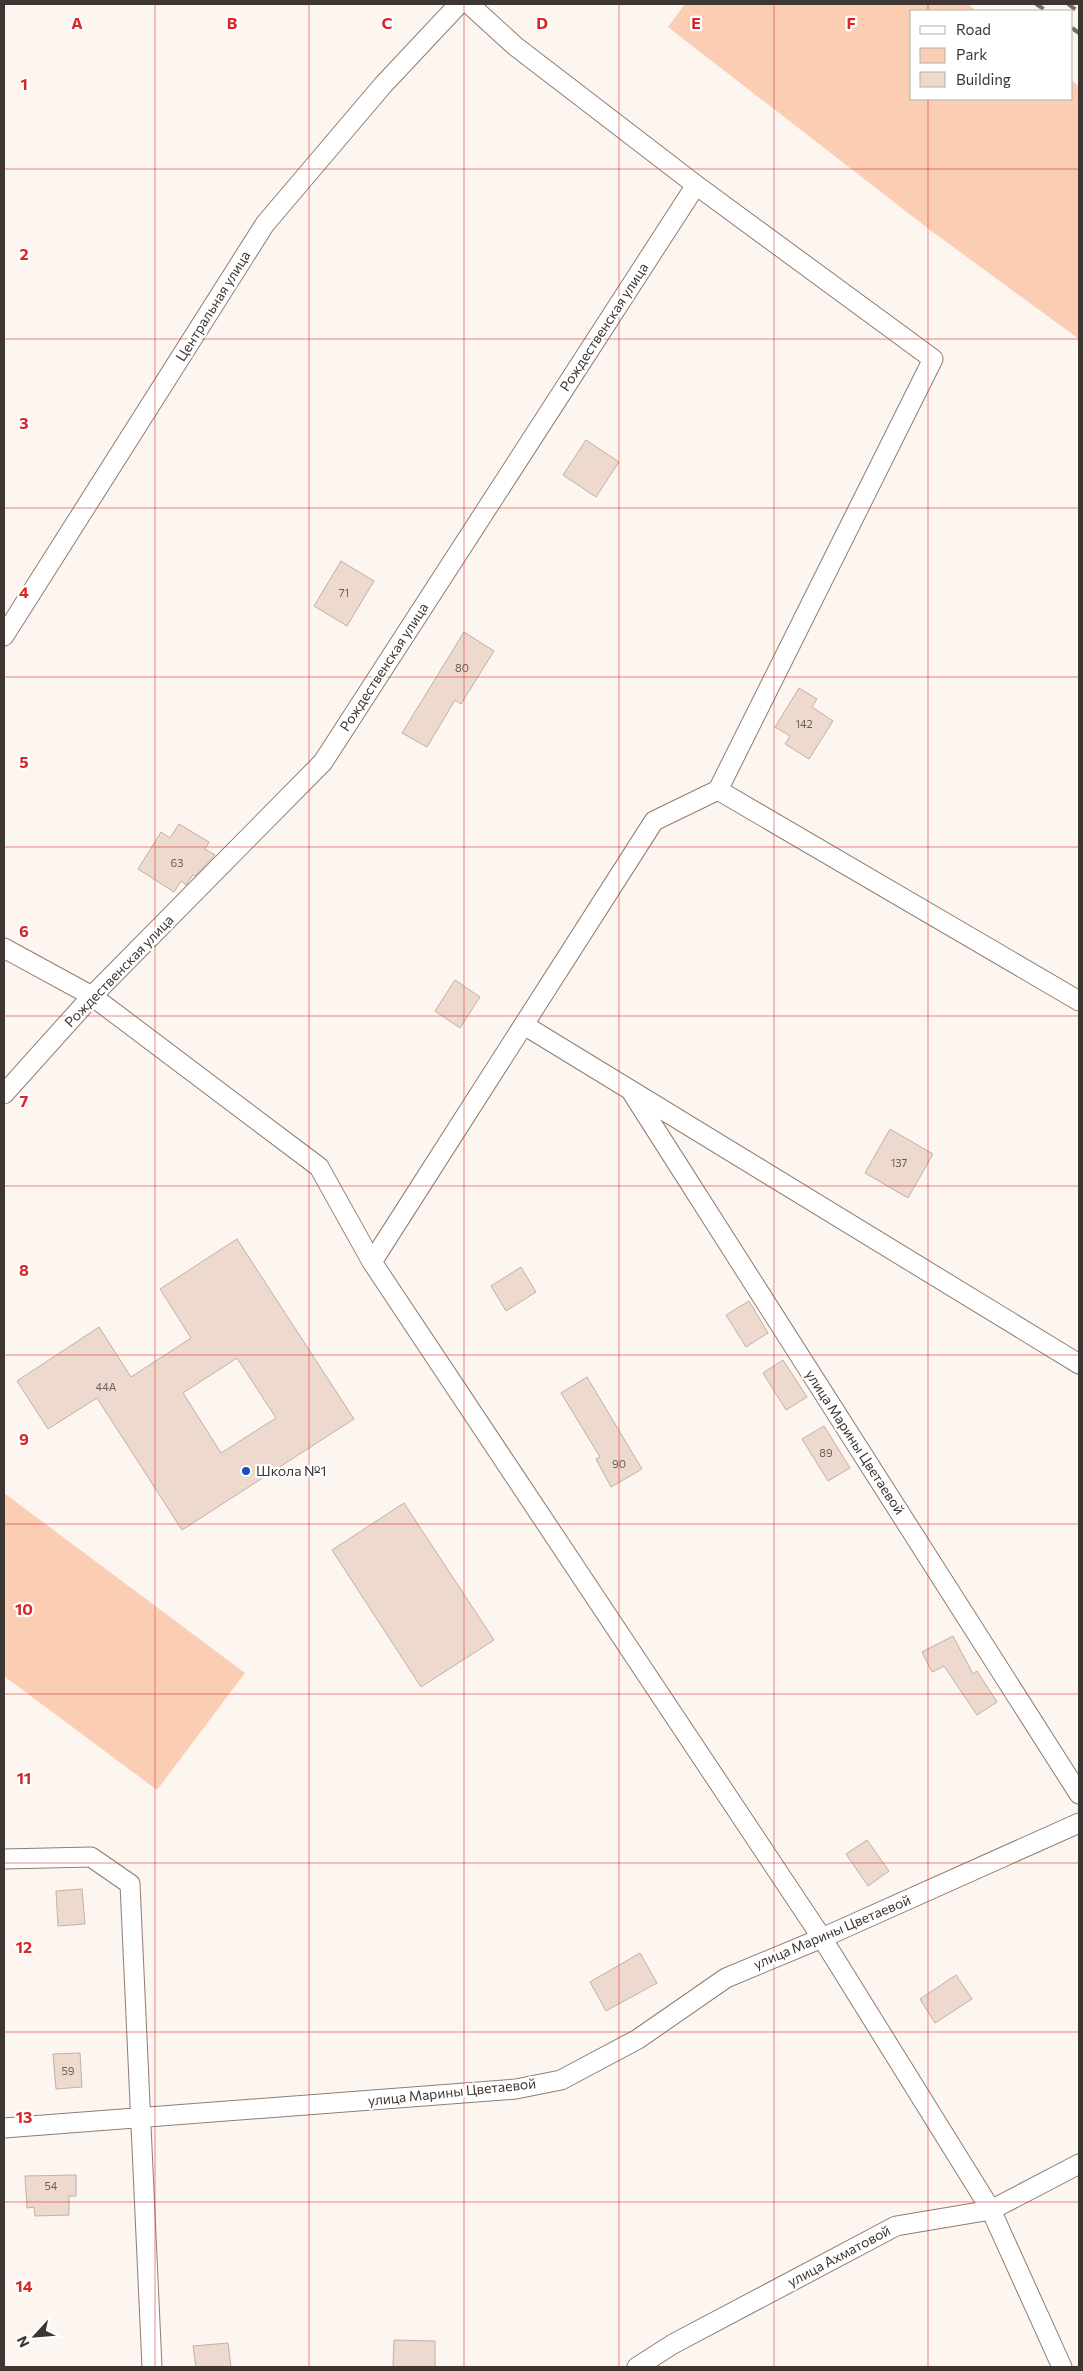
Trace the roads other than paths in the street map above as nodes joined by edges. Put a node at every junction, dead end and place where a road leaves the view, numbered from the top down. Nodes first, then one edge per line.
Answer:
1 (458, 4) edge
2 (468, 4) edge
3 (696, 185) junction
4 (4, 636) edge
5 (718, 790) junction
6 (4, 948) edge
7 (92, 996) junction
8 (1079, 1001) edge
9 (524, 1025) junction
10 (631, 1091) junction
11 (4, 1094) edge
12 (372, 1262) junction
13 (1079, 1364) edge
14 (1079, 1794) edge
15 (1079, 1823) edge
16 (4, 1859) edge
17 (822, 1938) junction
18 (140, 2119) junction
19 (4, 2128) edge
20 (1079, 2164) edge
21 (991, 2210) junction
22 (152, 2367) edge
23 (637, 2367) edge
24 (1062, 2367) edge

1 - 4 street, Центральная улица
2 - 3 street
3 - 5 street
3 - 7 street, Рождественская улица
5 - 8 street
5 - 9 street
6 - 7 street
7 - 11 street, Рождественская улица
7 - 12 street
9 - 10 street, улица Марины Цветаевой
9 - 12 street
10 - 13 street, улица Марины Цветаевой
10 - 14 street, улица Марины Цветаевой
12 - 17 street
15 - 17 street, улица Марины Цветаевой
16 - 18 street
17 - 18 street, улица Марины Цветаевой
17 - 21 street
18 - 19 street, улица Марины Цветаевой
18 - 22 street
20 - 21 street, улица Ахматовой
21 - 23 street, улица Ахматовой
21 - 24 street

